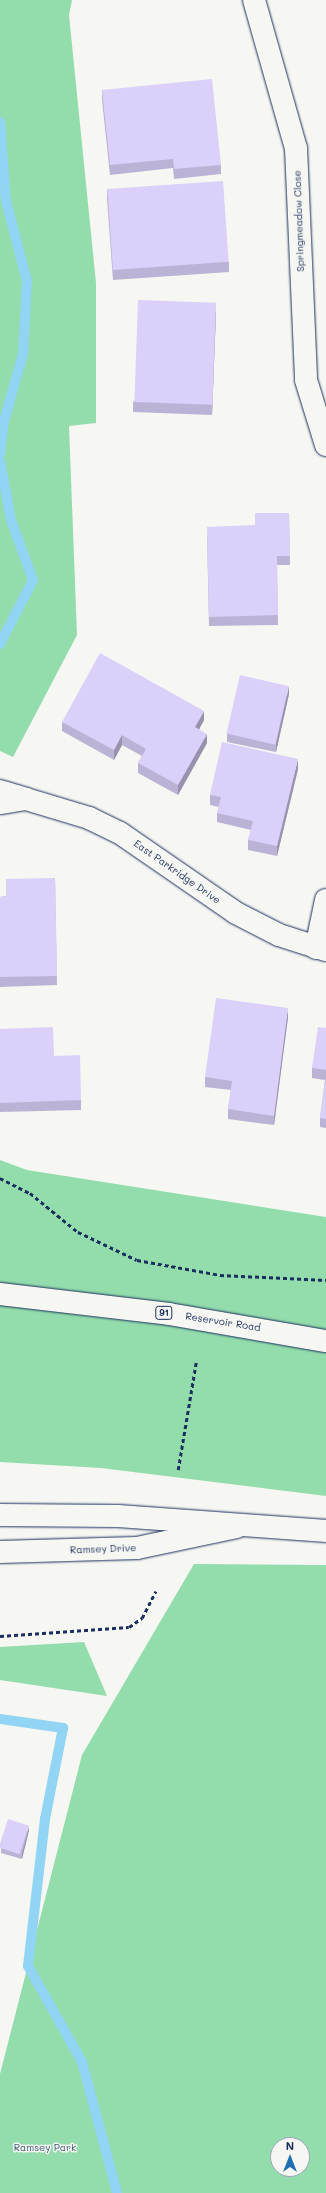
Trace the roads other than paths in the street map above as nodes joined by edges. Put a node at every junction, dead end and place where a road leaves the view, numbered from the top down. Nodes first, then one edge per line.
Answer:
1 (254, 0) edge
2 (326, 445) edge
3 (0, 791) edge
4 (26, 799) junction
5 (0, 803) edge
6 (326, 900) edge
7 (321, 949) edge
8 (0, 1294) edge
9 (326, 1341) edge
10 (0, 1515) edge
11 (252, 1524) junction
12 (326, 1531) edge
13 (0, 1552) edge

1 - 2 main road, Springmeadow Close
3 - 4 main road, East Parkridge Drive
4 - 5 main road, East Parkridge Drive
4 - 7 main road, East Parkridge Drive
6 - 7 main road
8 - 9 main road, Reservoir Road / 91
10 - 11 main road
11 - 12 main road
11 - 13 main road, Ramsey Drive

